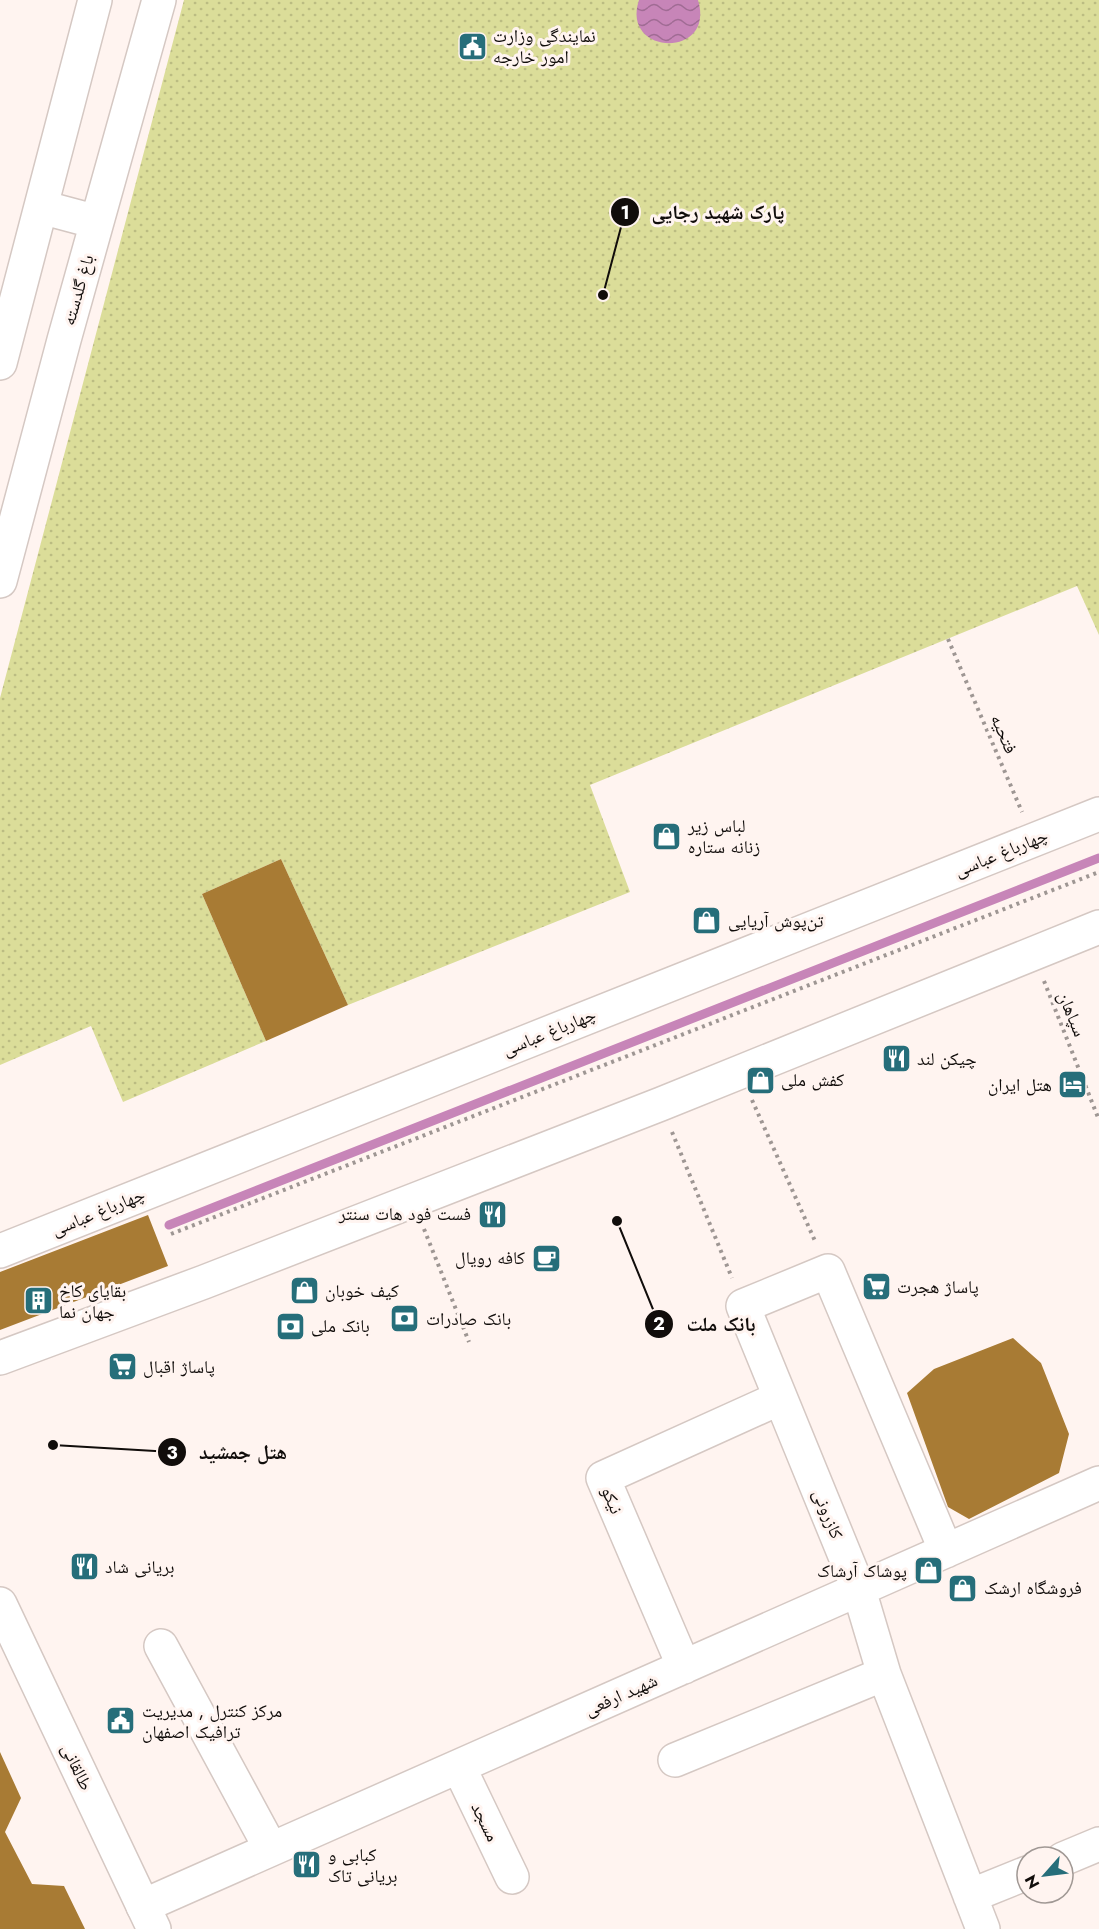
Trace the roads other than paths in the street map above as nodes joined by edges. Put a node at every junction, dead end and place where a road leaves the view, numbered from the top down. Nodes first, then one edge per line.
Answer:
1 (95, 0) edge
2 (159, 0) edge
3 (41, 207) junction
4 (97, 222) junction
5 (0, 363) edge
6 (0, 581) edge
7 (1099, 814) edge
8 (1099, 927) edge
9 (0, 1251) edge
10 (0, 1358) edge
11 (780, 1398) junction
12 (1099, 1483) edge
13 (946, 1551) junction
14 (859, 1590) junction
15 (0, 1604) edge
16 (161, 1646) dead end
17 (684, 1667) junction
18 (884, 1674) junction
19 (675, 1760) dead end
20 (459, 1767) junction
21 (1099, 1844) edge
22 (271, 1850) junction
23 (1075, 1854) edge
24 (512, 1877) dead end
25 (1015, 1878) edge
26 (970, 1896) junction
27 (148, 1918) edge
28 (983, 1929) edge

1 - 3 street
2 - 4 street, باغ گلدسته
3 - 4 street
3 - 5 street
4 - 6 street, باغ گلدسته
7 - 9 street, چهارباغ عباسی
8 - 10 street
11 - 13 street, کازرونی
11 - 14 street, کازرونی
11 - 17 street, نیکو
12 - 13 street, شهید ارفعی
13 - 14 street, شهید ارفعی
14 - 17 street, شهید ارفعی
14 - 18 street, کازرونی
15 - 27 street, طالقانی
16 - 22 street
17 - 20 street, شهید ارفعی
18 - 19 street
18 - 26 street, کازرونی
20 - 22 street, شهید ارفعی
20 - 24 street, مسجد
21 - 23 street
22 - 27 street, شهید ارفعی
25 - 26 street
26 - 28 street, کازرونی

